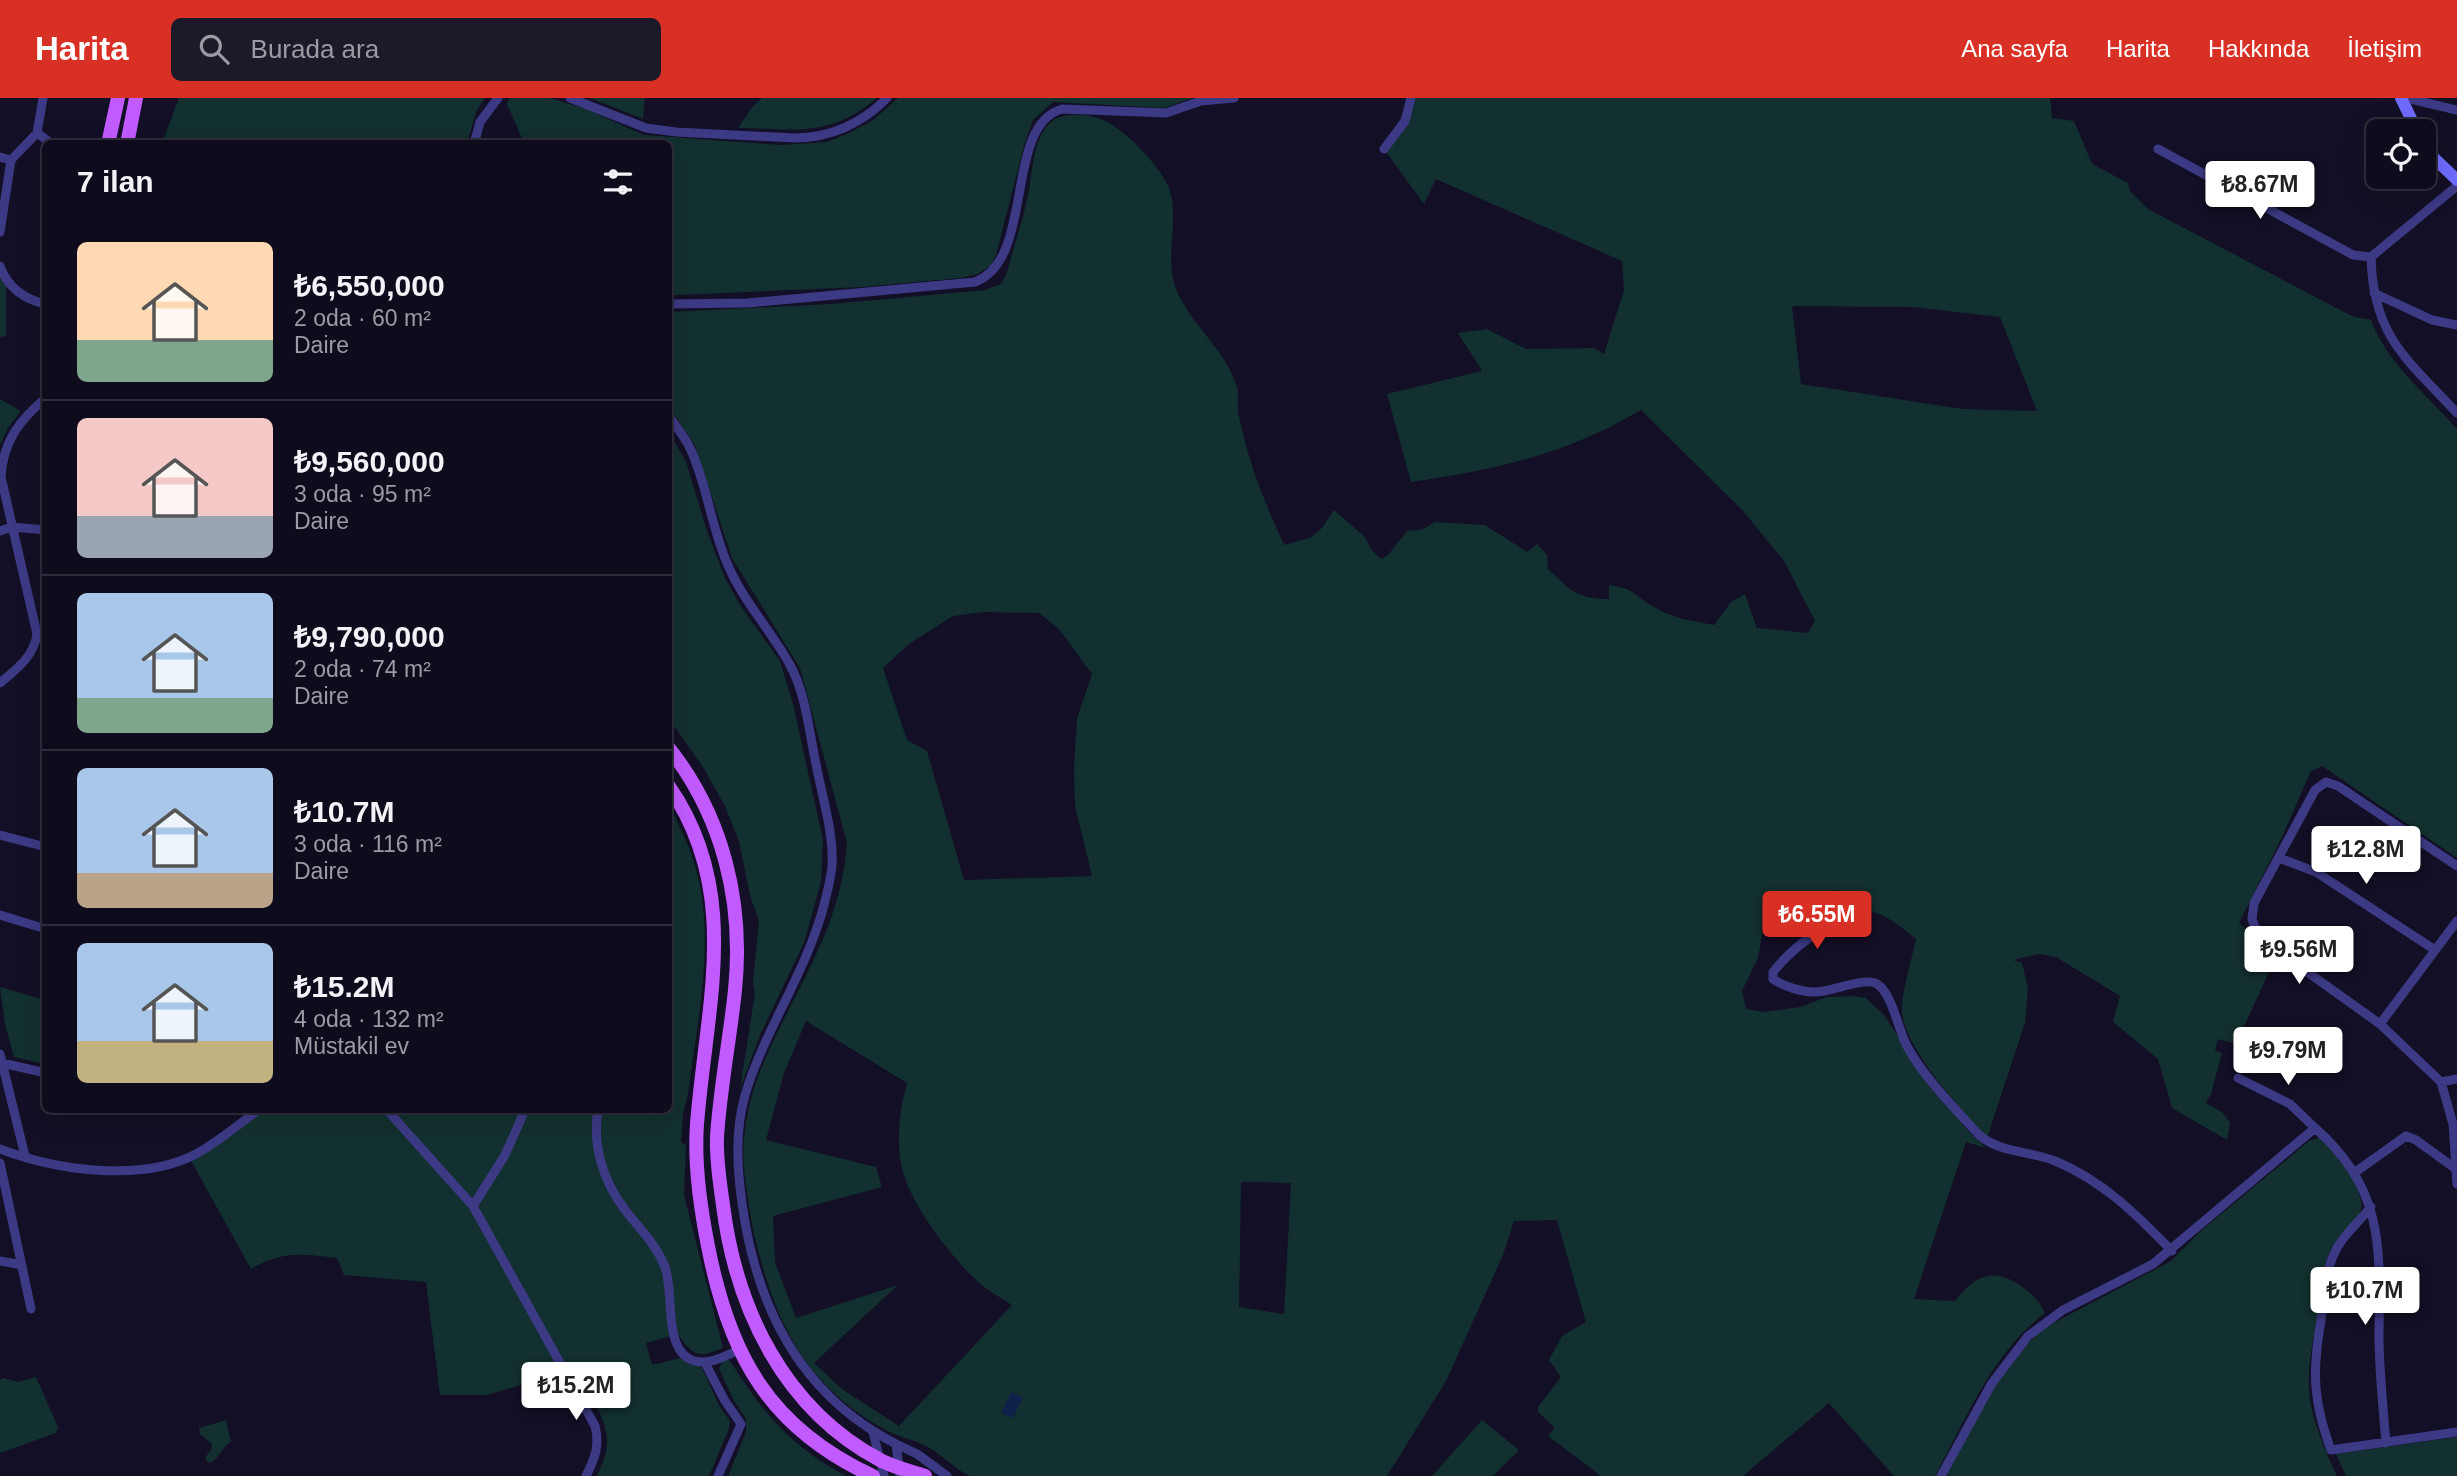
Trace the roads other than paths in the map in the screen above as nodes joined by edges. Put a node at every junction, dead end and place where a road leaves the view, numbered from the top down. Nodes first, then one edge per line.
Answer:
1 (43, 98) edge
2 (118, 98) edge
3 (136, 98) edge
4 (499, 98) edge
5 (570, 98) edge
6 (887, 98) edge
7 (1234, 98) edge
8 (1411, 98) edge
9 (2404, 98) edge
10 (2457, 110) edge
11 (2412, 119) edge
12 (37, 133) junction
13 (47, 140) edge
14 (109, 140) edge
15 (128, 140) edge
16 (475, 140) edge
17 (1384, 149) dead end
18 (2158, 149) dead end
19 (0, 157) edge
20 (11, 160) junction
21 (2436, 160) edge
22 (2457, 180) edge
23 (2457, 186) edge
24 (0, 232) edge
25 (2371, 257) junction
26 (0, 266) edge
27 (2374, 293) junction
28 (42, 303) edge
29 (672, 304) edge
30 (2457, 325) edge
31 (42, 402) edge
32 (2457, 414) edge
33 (672, 421) edge
34 (12, 527) junction
35 (42, 530) edge
36 (0, 531) edge
37 (0, 683) edge
38 (672, 753) edge
39 (672, 792) edge
40 (0, 835) edge
41 (42, 846) edge
42 (2279, 858) junction
43 (2457, 866) edge
44 (0, 915) edge
45 (1845, 918) dead end
46 (2457, 921) edge
47 (42, 928) edge
48 (2435, 950) junction
49 (2380, 1024) junction
50 (1, 1058) edge
51 (42, 1072) edge
52 (2238, 1078) dead end
53 (2457, 1079) edge
54 (2441, 1082) junction
55 (254, 1113) edge
56 (390, 1113) edge
57 (524, 1113) edge
58 (597, 1113) edge
59 (2315, 1128) junction
60 (0, 1149) edge
61 (25, 1156) junction
62 (0, 1163) edge
63 (2457, 1169) edge
64 (2354, 1173) junction
65 (2457, 1184) edge
66 (473, 1206) junction
67 (2371, 1207) junction
68 (2172, 1251) junction
69 (0, 1261) edge
70 (22, 1265) junction
71 (31, 1309) dead end
72 (738, 1350) junction
73 (705, 1363) junction
74 (873, 1432) junction
75 (2457, 1433) edge
76 (2386, 1443) junction
77 (896, 1444) junction
78 (883, 1469) edge
79 (899, 1471) edge
80 (586, 1476) edge
81 (718, 1476) edge
82 (873, 1476) edge
83 (925, 1476) edge
84 (947, 1476) edge
85 (1941, 1476) edge

1 - 12 street
2 - 14 main road
3 - 15 main road
4 - 16 street
5 - 6 street
7 - 29 street
8 - 17 street
9 - 10 street
9 - 11 street
12 - 13 street
12 - 20 street
18 - 25 street
19 - 20 street
20 - 24 street
21 - 22 street
23 - 25 street
25 - 27 street
26 - 28 street
27 - 30 street
27 - 32 street
31 - 34 street
33 - 74 street
34 - 35 street
34 - 36 street
34 - 37 street
38 - 78 main road
39 - 72 main road
40 - 41 street
42 - 43 street
42 - 48 street
42 - 49 street
44 - 47 street
45 - 68 street
46 - 48 street
48 - 49 street
49 - 54 street
50 - 51 street
50 - 61 street
52 - 59 street
53 - 54 street
54 - 63 street
55 - 61 street
56 - 66 street
57 - 66 street
58 - 73 street
59 - 64 street
59 - 68 street
60 - 61 street
62 - 70 street
63 - 64 street
63 - 65 street
64 - 67 street
66 - 80 street
67 - 76 street
67 - 76 street
68 - 85 street
69 - 70 street
70 - 71 street
72 - 73 street
72 - 82 main road
73 - 81 street
74 - 77 street
74 - 78 street
75 - 76 street
77 - 79 street
77 - 84 street
78 - 79 main road
79 - 83 main road

